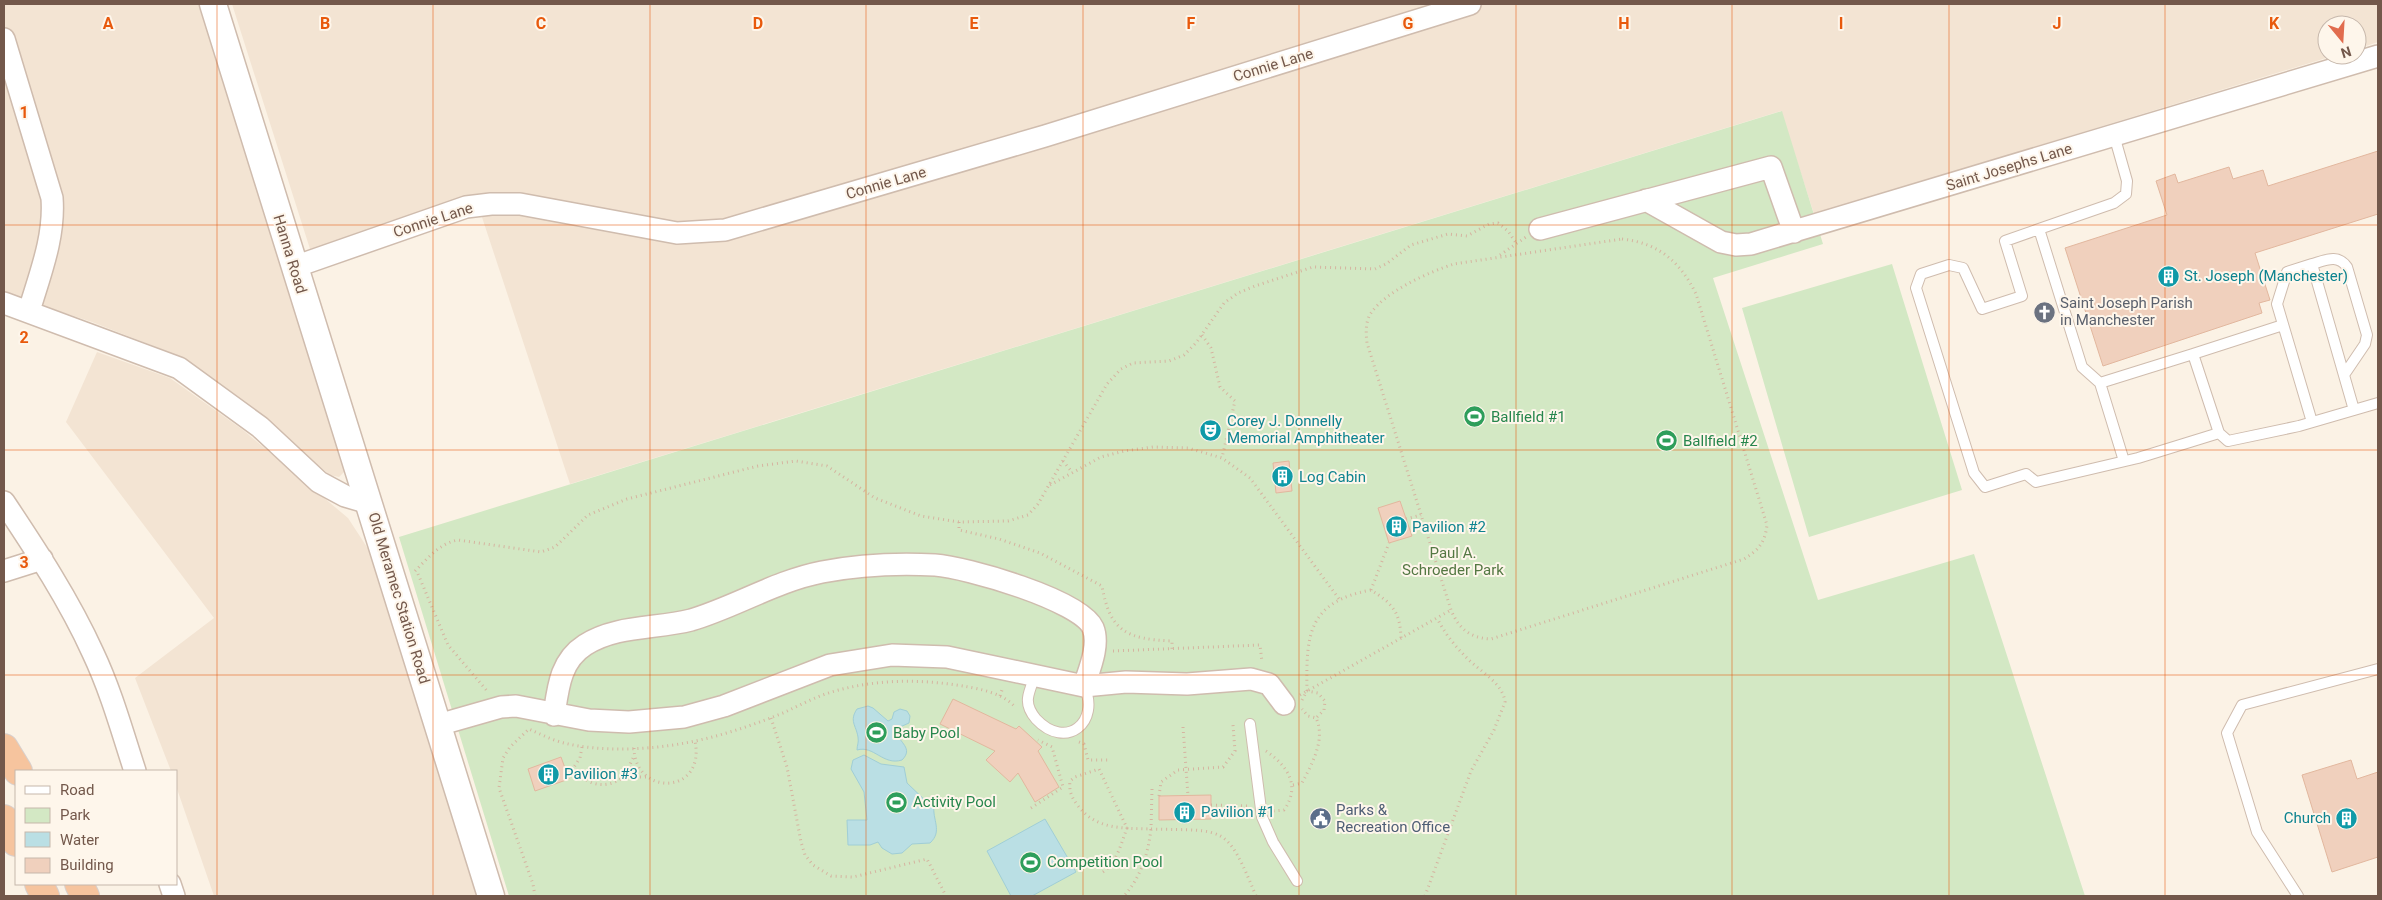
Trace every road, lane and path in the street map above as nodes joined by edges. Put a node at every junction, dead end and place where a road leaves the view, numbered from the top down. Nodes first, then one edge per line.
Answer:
1 (213, 4) edge
2 (1470, 4) edge
3 (4, 39) edge
4 (2378, 56) edge
5 (2114, 135) junction
6 (1646, 200) junction
7 (1540, 229) joint
8 (2039, 229) junction
9 (1794, 232) junction
10 (1516, 243) junction
11 (1500, 255) junction
12 (2312, 264) junction
13 (294, 267) junction
14 (4, 303) edge
15 (30, 311) junction
16 (2283, 325) junction
17 (1202, 335) junction
18 (2193, 354) junction
19 (2344, 374) junction
20 (2100, 383) junction
21 (2378, 403) edge
22 (2354, 410) junction
23 (2312, 422) junction
24 (2219, 433) junction
25 (1222, 458) junction
26 (1063, 461) junction
27 (2124, 461) junction
28 (1072, 472) junction
29 (1049, 486) junction
30 (4, 502) edge
31 (369, 503) junction
32 (1421, 515) junction
33 (1406, 519) dead end
34 (959, 522) junction
35 (1389, 543) dead end
36 (42, 559) junction
37 (4, 571) edge
38 (1371, 590) junction
39 (1339, 599) junction
40 (1450, 610) junction
41 (1437, 618) junction
42 (1401, 638) junction
43 (1172, 649) junction
44 (1113, 660) dead end
45 (1262, 663) dead end
46 (2378, 669) edge
47 (1035, 676) junction
48 (1005, 681) dead end
49 (1084, 686) junction
50 (1307, 691) junction
51 (1000, 696) junction
52 (1019, 701) dead end
53 (1284, 704) joint
54 (500, 708) junction
55 (554, 715) junction
56 (771, 718) junction
57 (1316, 718) junction
58 (1250, 724) dead end
59 (438, 725) junction
60 (1234, 725) dead end
61 (1183, 727) dead end
62 (1032, 734) dead end
63 (695, 741) junction
64 (1075, 744) dead end
65 (582, 747) junction
66 (1052, 747) junction
67 (1062, 747) dead end
68 (4, 748) edge
69 (634, 748) junction
70 (634, 755) junction
71 (1110, 760) dead end
72 (1186, 769) junction
73 (17, 770) edge
74 (135, 770) edge
75 (647, 777) junction
76 (624, 778) junction
77 (1293, 785) dead end
78 (1152, 789) dead end
79 (1159, 796) dead end
80 (1188, 796) dead end
81 (1031, 808) dead end
82 (4, 820) edge
83 (1127, 828) junction
84 (1151, 829) junction
85 (15, 840) edge
86 (1103, 872) dead end
87 (1297, 881) dead end
88 (80, 885) edge
89 (86, 896) edge
90 (491, 896) edge
91 (536, 896) edge
92 (946, 896) edge
93 (1124, 896) edge
94 (1256, 896) edge
95 (1425, 896) edge
96 (2298, 896) edge

1 - 13 street, Hanna Road
2 - 13 street, Connie Lane
3 - 15 street
4 - 5 street, Saint Josephs Lane
5 - 8 lane
5 - 9 street, Saint Josephs Lane
6 - 7 street
6 - 9 street, Saint Josephs Lane
6 - 9 street
7 - 10 path
8 - 20 lane
8 - 27 lane
10 - 11 path
10 - 17 path
11 - 32 path
11 - 40 path
12 - 16 lane
12 - 19 lane
12 - 19 lane
13 - 31 street, Hanna Road
14 - 15 street, Old Meramec Station Road
15 - 31 street, Old Meramec Station Road
16 - 18 lane
16 - 23 lane
17 - 25 path
17 - 26 path
18 - 20 lane
18 - 24 lane
19 - 22 lane
20 - 27 lane
21 - 22 lane
22 - 23 lane
23 - 24 lane
24 - 27 lane
25 - 28 path
25 - 39 path
26 - 28 path
26 - 29 path
28 - 29 path
29 - 34 path
30 - 36 street
31 - 59 street, Old Meramec Station Road
32 - 33 path
32 - 40 path
34 - 43 path
34 - 54 path
35 - 38 path
36 - 37 street
36 - 74 street
38 - 39 path
38 - 42 path
39 - 50 path
40 - 41 path
41 - 42 path
41 - 95 path
42 - 50 path
43 - 44 path
43 - 45 path
46 - 96 lane
47 - 49 street
47 - 49 lane
47 - 55 street
48 - 51 path
49 - 53 street
49 - 55 street
50 - 53 path
50 - 57 path
50 - 57 path
51 - 52 path
51 - 56 path
54 - 55 street
54 - 59 street
56 - 63 path
56 - 92 path
57 - 77 path
58 - 87 lane
59 - 90 street, Old Meramec Station Road
60 - 72 path
61 - 72 path
62 - 66 path
63 - 69 path
63 - 75 path
64 - 71 path
65 - 69 path
65 - 76 path
65 - 91 path
66 - 67 path
66 - 81 path
68 - 73 highway
69 - 70 path
70 - 75 path
70 - 76 path
72 - 79 path
72 - 80 path
75 - 76 path
78 - 84 path
82 - 85 highway
83 - 83 path
83 - 84 path
83 - 86 path
84 - 93 path
84 - 94 path
88 - 89 highway

